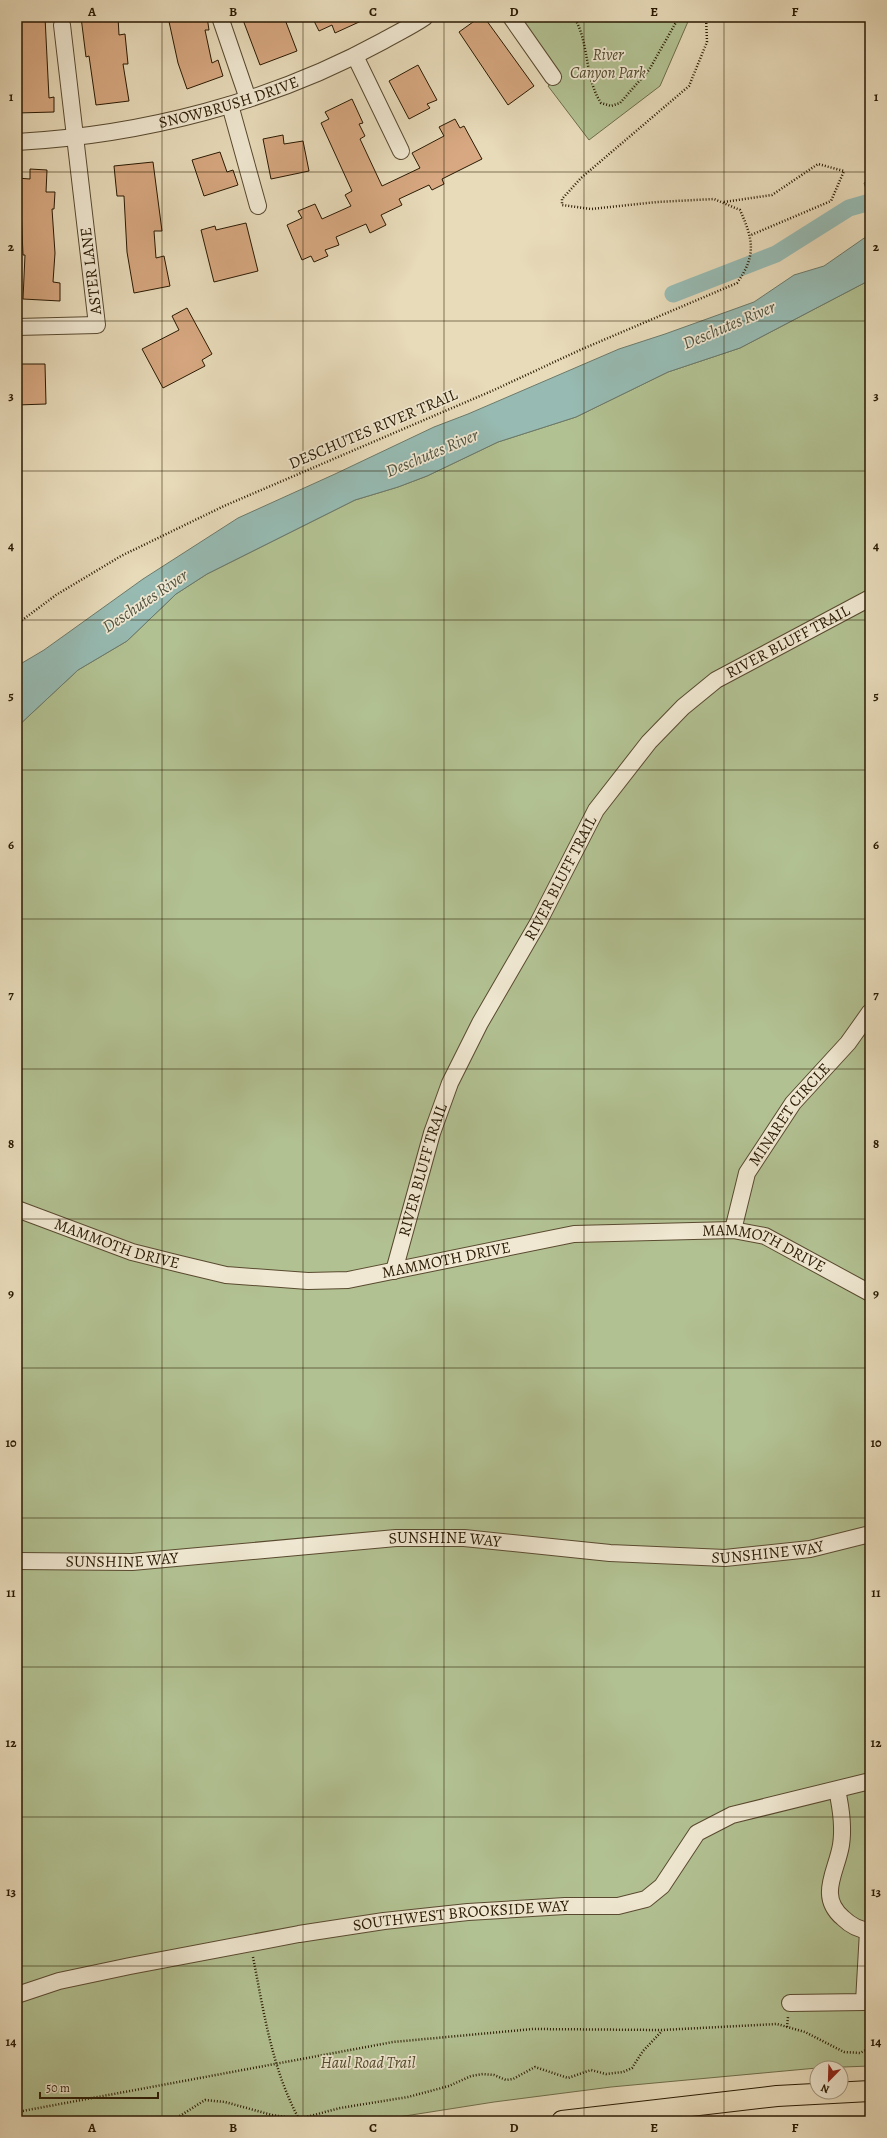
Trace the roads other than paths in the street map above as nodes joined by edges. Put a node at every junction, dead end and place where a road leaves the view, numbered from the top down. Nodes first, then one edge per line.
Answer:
1 (220, 17) edge
2 (425, 17) edge
3 (511, 17) edge
4 (62, 25) dead end
5 (355, 56) junction
6 (552, 77) dead end
7 (248, 99) junction
8 (230, 105) junction
9 (75, 138) junction
10 (17, 142) edge
11 (402, 151) dead end
12 (258, 206) dead end
13 (17, 327) edge
14 (870, 598) edge
15 (870, 1012) edge
16 (17, 1209) edge
17 (733, 1230) junction
18 (394, 1271) junction
19 (870, 1293) edge
20 (870, 1534) edge
21 (17, 1561) edge
22 (870, 1781) edge
23 (837, 1790) junction
24 (869, 1931) edge
25 (17, 1995) edge
26 (790, 2003) dead end
27 (870, 2091) edge
28 (562, 2121) edge

1 - 7 street
2 - 5 street, SNOWBRUSH DRIVE
3 - 6 street
4 - 9 street
5 - 7 street, SNOWBRUSH DRIVE
5 - 11 street
7 - 8 street, SNOWBRUSH DRIVE
8 - 9 street, SNOWBRUSH DRIVE
8 - 12 street
9 - 10 street, SNOWBRUSH DRIVE
9 - 13 street, ASTER LANE
14 - 18 street, RIVER BLUFF TRAIL
15 - 17 street, MINARET CIRCLE
16 - 18 street, MAMMOTH DRIVE
17 - 18 street, MAMMOTH DRIVE
17 - 19 street, MAMMOTH DRIVE
20 - 21 street, SUNSHINE WAY
22 - 23 street, SOUTHWEST BROOKSIDE WAY
23 - 24 street
23 - 25 street, SOUTHWEST BROOKSIDE WAY
24 - 26 street
27 - 28 main road

